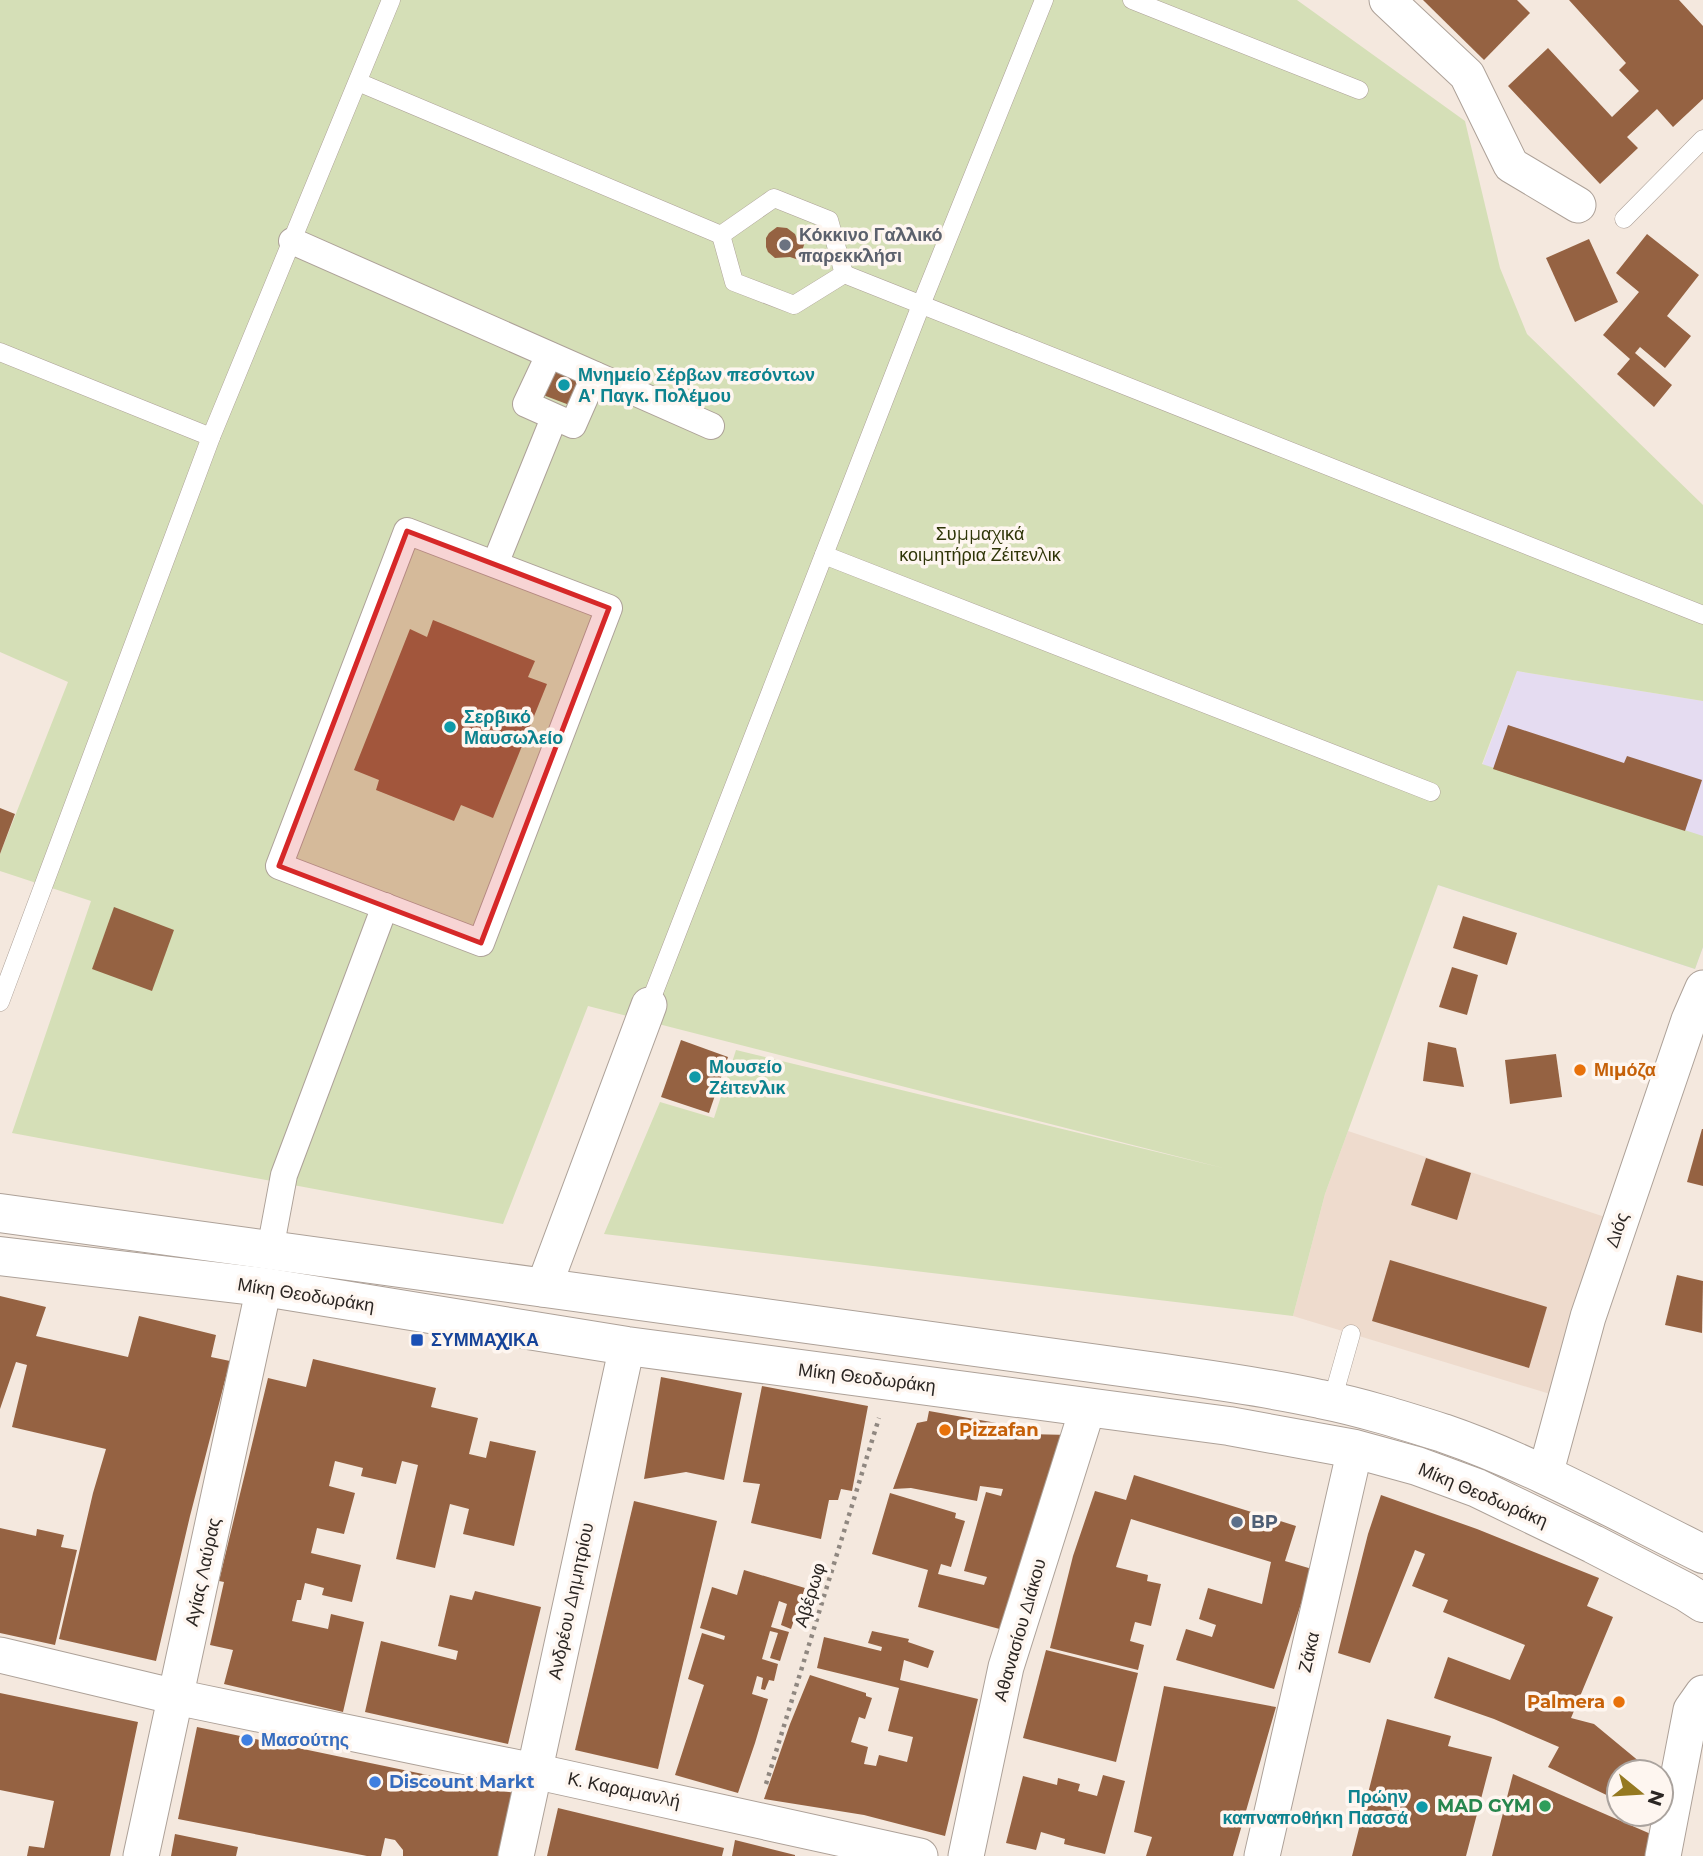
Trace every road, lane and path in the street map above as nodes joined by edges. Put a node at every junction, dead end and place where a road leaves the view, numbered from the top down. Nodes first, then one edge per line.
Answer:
1 (391, 0) edge
2 (1044, 0) edge
3 (1132, 0) edge
4 (1387, 0) edge
5 (358, 82) junction
6 (1359, 90) dead end
7 (1703, 139) edge
8 (1578, 205) dead end
9 (1624, 219) dead end
10 (721, 235) junction
11 (292, 240) junction
12 (844, 274) junction
13 (921, 304) junction
14 (0, 352) edge
15 (549, 355) junction
16 (595, 375) junction
17 (554, 418) junction
18 (710, 426) dead end
19 (211, 437) junction
20 (824, 555) junction
21 (495, 564) junction
22 (1703, 615) edge
23 (1432, 792) dead end
24 (386, 906) junction
25 (1703, 988) edge
26 (0, 1002) edge
27 (649, 1006) joint
28 (0, 1213) edge
29 (0, 1256) edge
30 (267, 1269) junction
31 (544, 1289) junction
32 (1351, 1334) dead end
33 (626, 1346) junction
34 (891, 1380) junction
35 (1332, 1401) junction
36 (1088, 1407) junction
37 (1355, 1449) junction
38 (1545, 1475) junction
39 (1703, 1521) edge
40 (1641, 1524) junction
41 (1703, 1554) edge
42 (1703, 1603) edge
43 (0, 1655) edge
44 (1703, 1693) edge
45 (176, 1697) junction
46 (534, 1771) junction
47 (755, 1819) junction
48 (906, 1854) edge
49 (141, 1856) edge
50 (516, 1856) edge
51 (967, 1856) edge
52 (1262, 1856) edge
53 (1663, 1856) edge

1 - 5 lane
2 - 13 lane
3 - 6 lane
4 - 8 street
5 - 10 lane
5 - 11 lane
7 - 9 lane
10 - 12 lane
10 - 12 lane
11 - 15 street
11 - 19 lane
12 - 13 lane
13 - 20 lane
13 - 22 lane
14 - 19 lane
15 - 16 street
15 - 17 street
16 - 17 street
16 - 18 street
17 - 21 street
19 - 26 lane
20 - 23 lane
20 - 27 lane
21 - 24 street
21 - 24 street
24 - 30 street
25 - 38 street, Διός
27 - 31 street
28 - 30 highway, Μίκη Θεοδωράκη
29 - 30 highway, Μίκη Θεοδωράκη
30 - 31 highway, Μίκη Θεοδωράκη
30 - 33 highway, Μίκη Θεοδωράκη
30 - 45 street, Αγίας Λαύρας
31 - 35 highway, Μίκη Θεοδωράκη
32 - 35 lane
33 - 34 highway, Μίκη Θεοδωράκη
33 - 46 street, Ανδρέου Δημητρίου
34 - 36 highway, Μίκη Θεοδωράκη
34 - 47 path, Αβέρωφ
35 - 38 highway, Μίκη Θεοδωράκη
36 - 37 highway, Μίκη Θεοδωράκη
36 - 51 street, Αθανασίου Διάκου
37 - 42 highway, Μίκη Θεοδωράκη
37 - 52 street, Ζάκα
38 - 40 highway, Μίκη Θεοδωράκη
39 - 40 highway
40 - 41 highway, Μίκη Θεοδωράκη
43 - 45 street, Κ. Καραμανλή
44 - 53 street
45 - 46 street, Κ. Καραμανλή
45 - 49 street, Αγίας Λαύρας
46 - 47 street, Κ. Καραμανλή
46 - 50 street, Ανδρέου Δημητρίου
47 - 48 street, Κ. Καραμανλή

